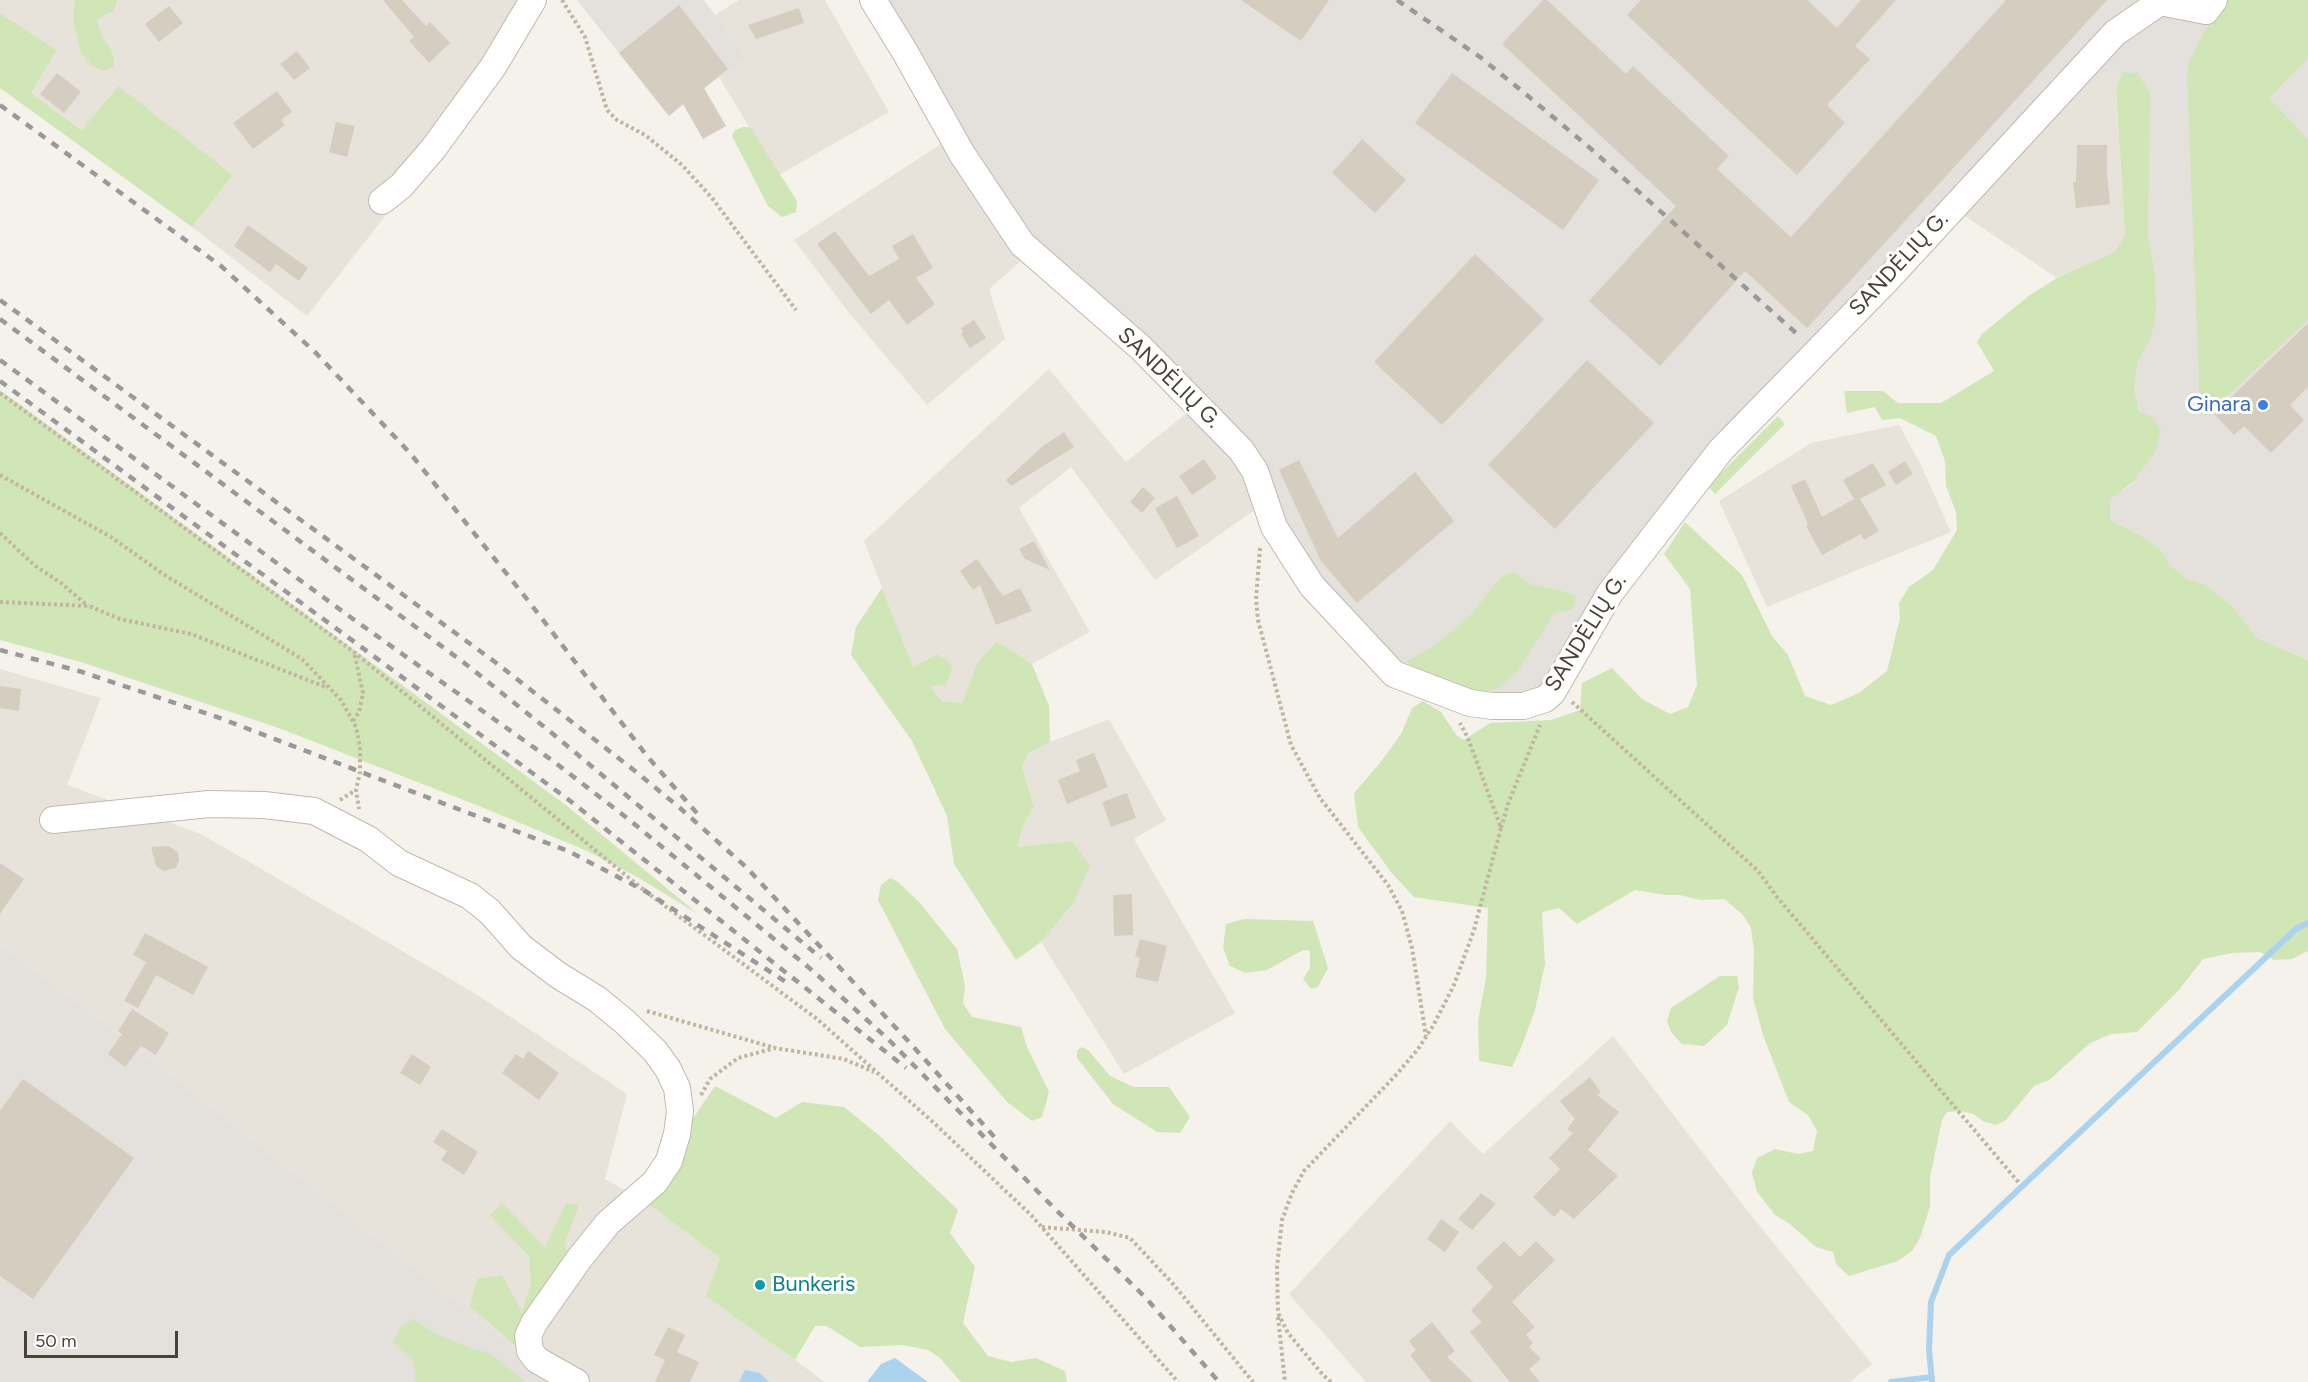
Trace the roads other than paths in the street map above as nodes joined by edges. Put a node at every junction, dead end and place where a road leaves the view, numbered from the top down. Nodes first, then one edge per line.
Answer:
1 (534, 0) edge
2 (873, 0) edge
3 (2214, 0) edge
4 (382, 201) dead end
5 (53, 820) dead end
6 (576, 1382) edge

1 - 4 street
2 - 3 street, SANDĖLIŲ G.
5 - 6 street

